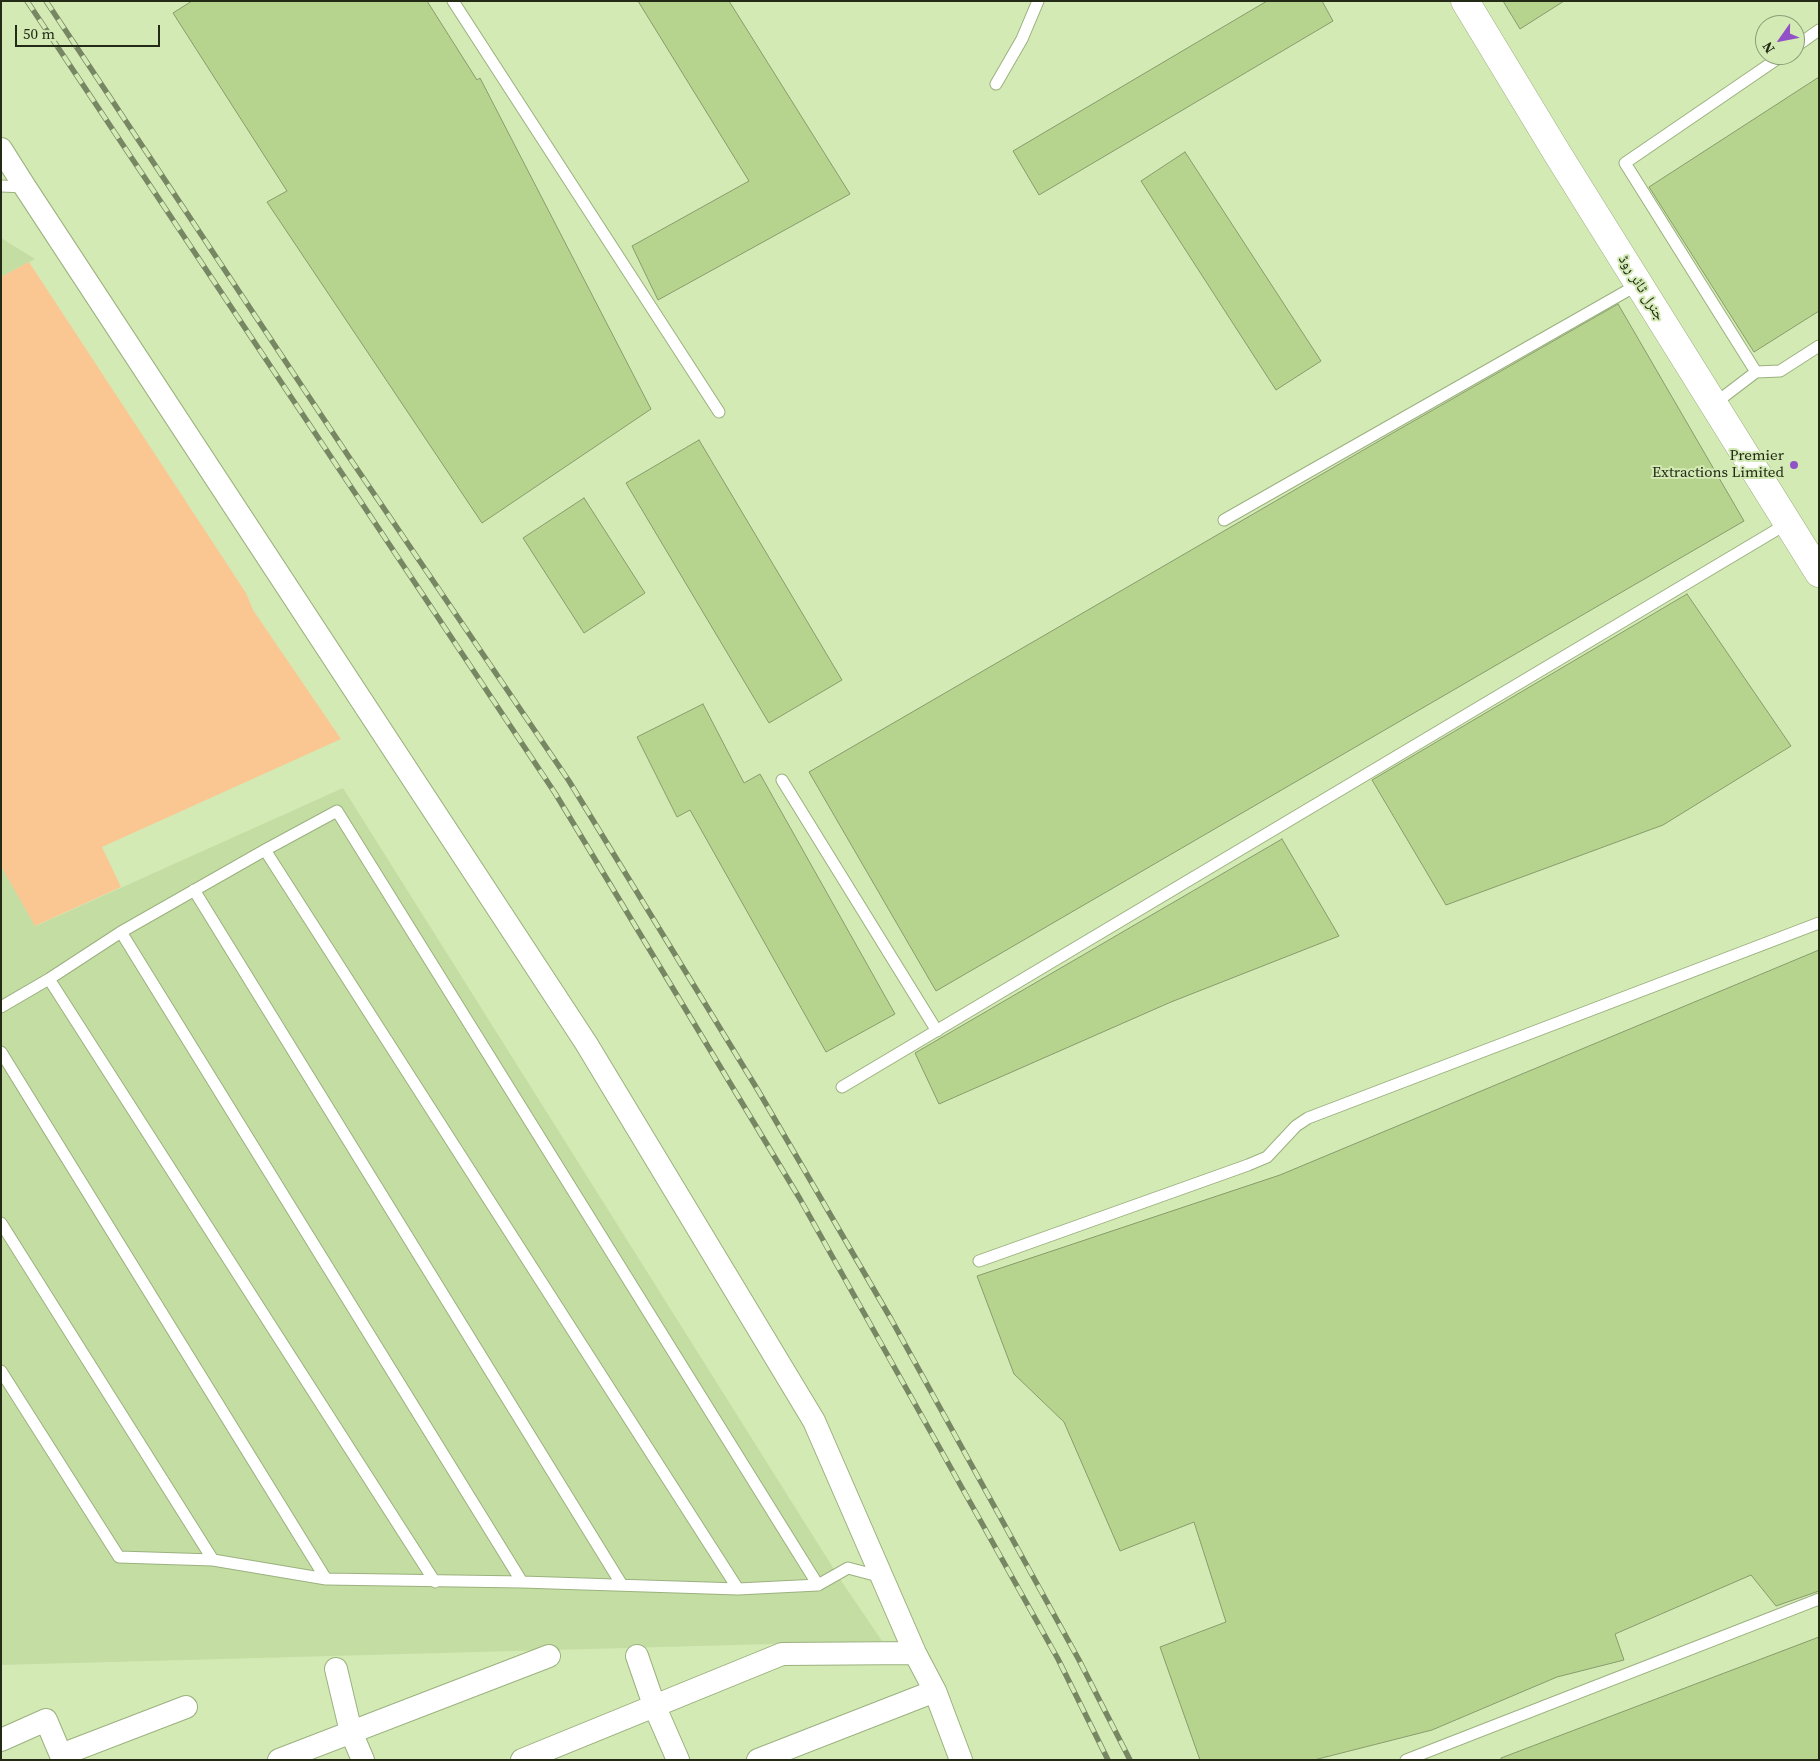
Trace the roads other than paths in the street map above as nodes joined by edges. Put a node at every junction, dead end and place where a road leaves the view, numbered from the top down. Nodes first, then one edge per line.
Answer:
1 (453, 1) edge
2 (1038, 1) edge
3 (1465, 1) edge
4 (1819, 30) edge
5 (1805, 39) edge
6 (1768, 65) edge
7 (996, 84) dead end
8 (1, 149) edge
9 (1, 186) edge
10 (25, 188) junction
11 (1638, 284) junction
12 (1819, 346) edge
13 (1756, 372) junction
14 (1714, 404) junction
15 (720, 412) dead end
16 (1224, 520) dead end
17 (1788, 523) junction
18 (1819, 573) edge
19 (782, 780) dead end
20 (265, 850) junction
21 (194, 890) junction
22 (1819, 923) edge
23 (121, 932) junction
24 (49, 979) junction
25 (1, 1007) edge
26 (937, 1031) junction
27 (1, 1052) edge
28 (842, 1087) dead end
29 (1, 1223) edge
30 (980, 1261) dead end
31 (1, 1371) edge
32 (213, 1560) junction
33 (882, 1577) junction
34 (326, 1579) junction
35 (436, 1582) junction
36 (522, 1582) junction
37 (622, 1585) junction
38 (818, 1585) junction
39 (738, 1589) junction
40 (1819, 1599) edge
41 (914, 1653) junction
42 (549, 1656) dead end
43 (637, 1656) dead end
44 (336, 1669) dead end
45 (935, 1691) junction
46 (654, 1705) junction
47 (186, 1707) dead end
48 (351, 1732) junction
49 (1, 1740) edge
50 (62, 1757) edge
51 (279, 1760) edge
52 (363, 1760) edge
53 (522, 1760) edge
54 (678, 1760) edge
55 (758, 1760) edge
56 (961, 1760) edge
57 (1406, 1760) edge

1 - 15 lane
2 - 7 lane
3 - 11 street, جنرل ٹائر روڈ
4 - 5 lane
6 - 13 lane
8 - 10 street
9 - 10 lane
10 - 33 street
11 - 14 street, جنرل ٹائر روڈ
11 - 16 lane
12 - 13 lane
13 - 14 lane
14 - 17 street, جنرل ٹائر روڈ
17 - 18 street, جنرل ٹائر روڈ
17 - 26 lane
19 - 26 lane
20 - 21 lane
20 - 38 lane
20 - 39 lane
21 - 23 lane
21 - 37 lane
22 - 30 lane
23 - 24 lane
23 - 36 lane
24 - 25 lane
24 - 35 lane
26 - 28 lane
27 - 34 lane
29 - 32 lane
31 - 32 lane
32 - 34 lane
33 - 38 lane
33 - 41 street
34 - 35 lane
35 - 36 lane
36 - 37 lane
37 - 39 lane
38 - 39 lane
40 - 57 lane
41 - 45 street
41 - 46 street
42 - 48 street
43 - 46 street
44 - 48 street
45 - 55 street
45 - 56 street
46 - 53 street
46 - 54 street
47 - 50 street
48 - 51 street
48 - 52 street
49 - 50 street

